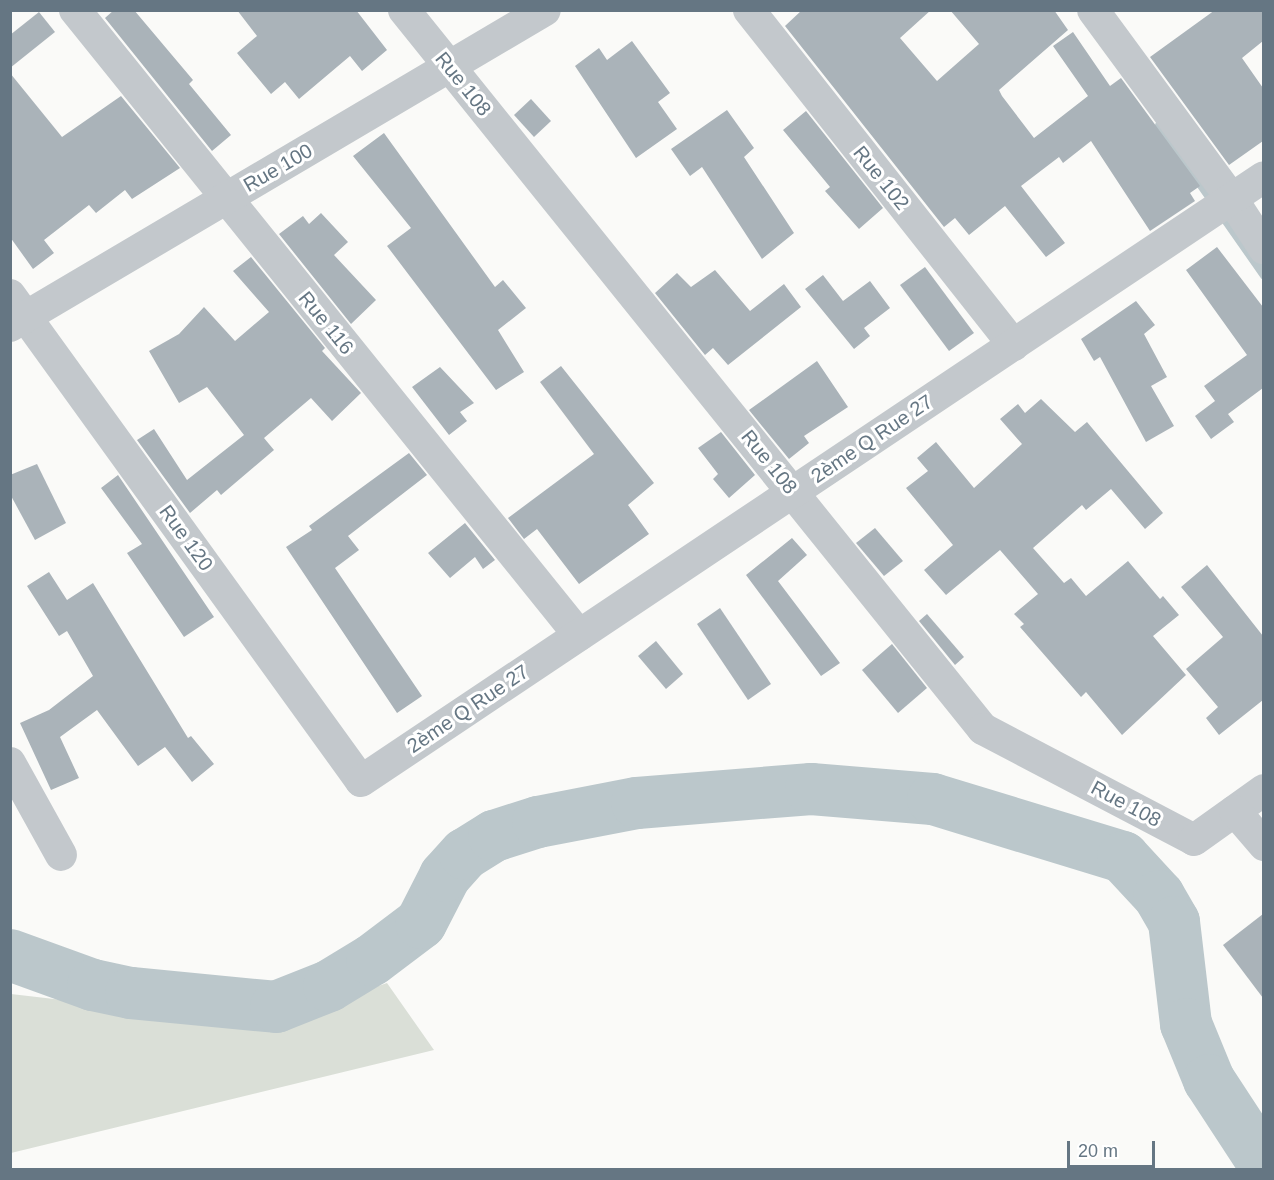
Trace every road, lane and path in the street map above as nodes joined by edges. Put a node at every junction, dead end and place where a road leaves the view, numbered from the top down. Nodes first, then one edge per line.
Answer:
1 (75, 10) edge
2 (404, 10) edge
3 (545, 10) edge
4 (749, 10) edge
5 (1093, 10) edge
6 (450, 68) junction
7 (1263, 177) edge
8 (225, 199) junction
9 (1232, 199) junction
10 (1263, 248) edge
11 (16, 313) edge
12 (1014, 345) junction
13 (793, 492) junction
14 (579, 635) junction
15 (10, 763) edge
16 (361, 781) joint
17 (1263, 790) edge
18 (1235, 811) junction
19 (1263, 845) edge
20 (61, 855) dead end

1 - 8 street, Rue 116
2 - 6 street, Rue 108
3 - 6 street, Rue 100
4 - 12 street, Rue 102
5 - 9 street
6 - 8 street, Rue 100
6 - 13 street, Rue 108
7 - 9 street, 2ème Q Rue 27
8 - 11 street, Rue 100
8 - 14 street, Rue 116
9 - 10 street
9 - 12 street, 2ème Q Rue 27
11 - 16 street, Rue 120
12 - 13 street, 2ème Q Rue 27
13 - 14 street, 2ème Q Rue 27
13 - 18 street, Rue 108
14 - 16 street, 2ème Q Rue 27
15 - 20 street
17 - 18 street
18 - 19 street

